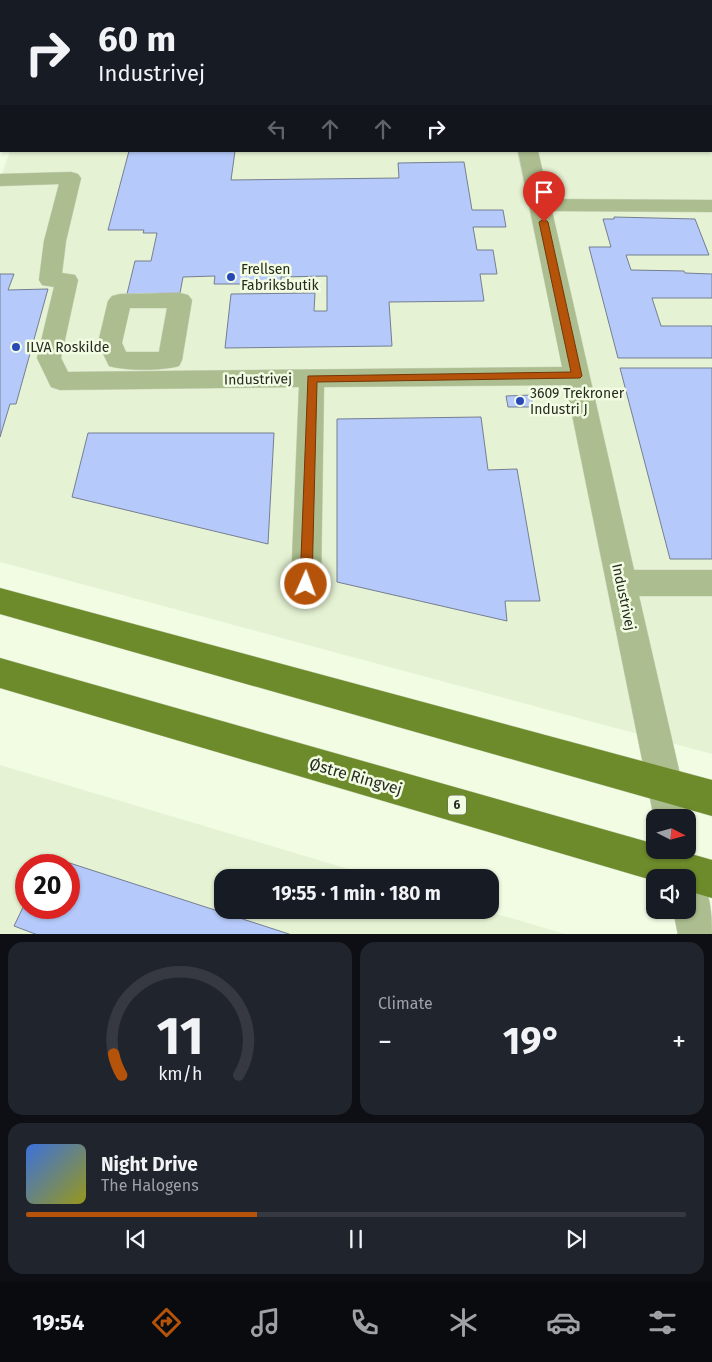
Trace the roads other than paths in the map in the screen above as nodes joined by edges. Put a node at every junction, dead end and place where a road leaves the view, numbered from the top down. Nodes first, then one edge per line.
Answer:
1 (528, 152) edge
2 (0, 180) edge
3 (540, 205) junction
4 (712, 206) edge
5 (577, 376) junction
6 (312, 378) junction
7 (621, 583) junction
8 (712, 583) edge
9 (306, 584) dead end
10 (0, 601) edge
11 (0, 673) edge
12 (712, 798) edge
13 (668, 801) edge
14 (675, 869) edge
15 (696, 919) edge
16 (698, 934) edge

1 - 3 street, Industrivej
2 - 6 street, Industrivej
3 - 4 street
3 - 5 street, Industrivej
5 - 6 street, Industrivej
5 - 7 street, Industrivej
6 - 9 street
7 - 8 street
7 - 13 street, Industrivej
10 - 13 main road
11 - 14 main road, Østre Ringvej / 6
12 - 13 main road
15 - 16 street

